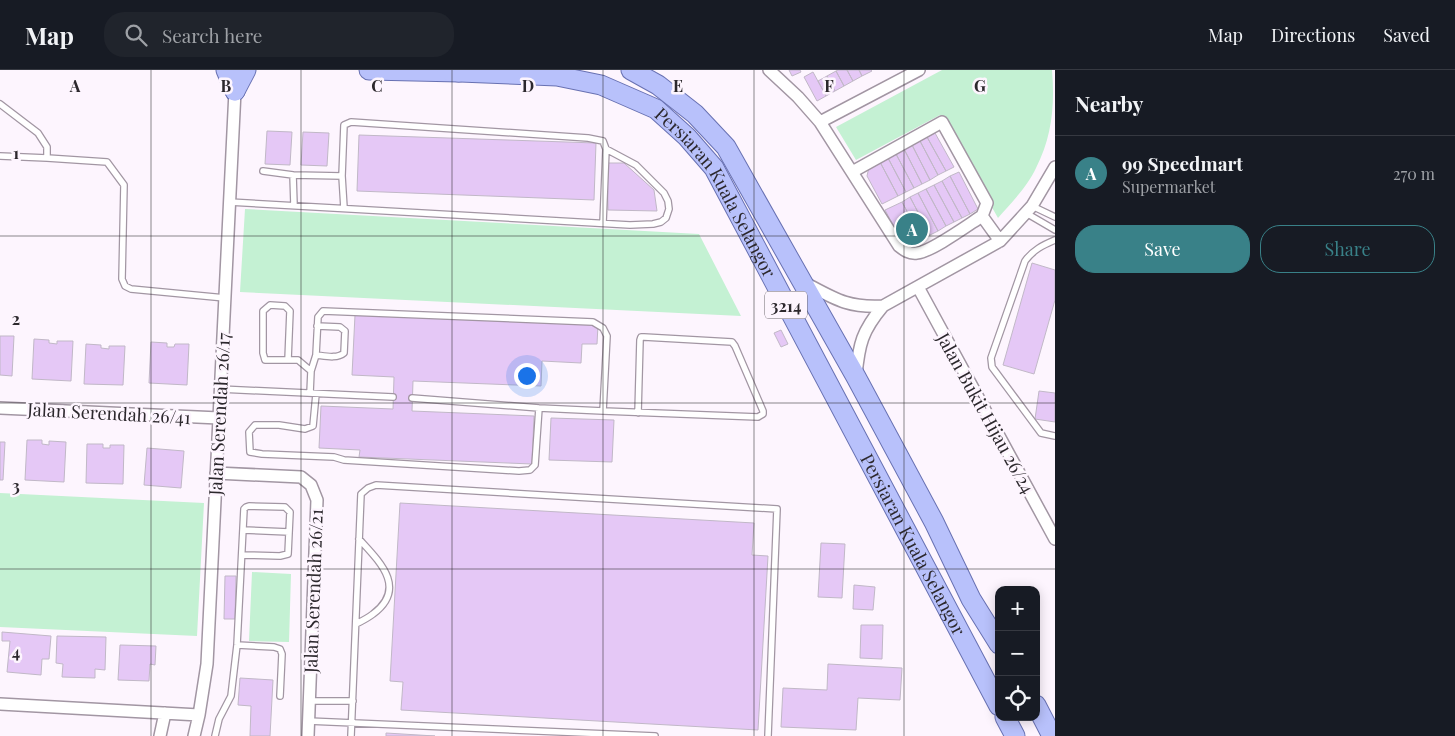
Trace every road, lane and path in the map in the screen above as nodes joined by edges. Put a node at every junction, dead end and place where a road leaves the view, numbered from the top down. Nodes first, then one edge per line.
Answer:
1 (226, 70) edge
2 (246, 70) edge
3 (369, 70) edge
4 (631, 70) edge
5 (769, 70) edge
6 (453, 71) edge
7 (913, 72) edge
8 (235, 91) junction
9 (0, 104) edge
10 (820, 122) junction
11 (606, 149) junction
12 (0, 156) edge
13 (47, 158) junction
14 (1055, 167) edge
15 (263, 171) dead end
16 (852, 172) junction
17 (293, 175) junction
18 (342, 176) junction
19 (230, 202) junction
20 (294, 205) junction
21 (344, 208) junction
22 (1029, 210) junction
23 (982, 216) junction
24 (1055, 217) edge
25 (603, 223) junction
26 (1055, 230) edge
27 (1055, 240) edge
28 (1000, 241) junction
29 (801, 281) junction
30 (918, 287) junction
31 (225, 298) junction
32 (883, 306) junction
33 (317, 326) junction
34 (316, 355) junction
35 (288, 360) junction
36 (311, 371) junction
37 (856, 377) junction
38 (220, 389) junction
39 (313, 394) junction
40 (393, 398) dead end
41 (412, 398) dead end
42 (0, 408) edge
43 (539, 408) junction
44 (603, 411) junction
45 (638, 413) junction
46 (219, 418) junction
47 (1055, 436) edge
48 (216, 473) junction
49 (1051, 521) edge
50 (243, 530) junction
51 (289, 532) junction
52 (359, 539) junction
53 (1055, 539) edge
54 (242, 555) junction
55 (356, 624) junction
56 (995, 638) edge
57 (238, 645) junction
58 (280, 696) dead end
59 (995, 698) edge
60 (309, 701) junction
61 (353, 701) junction
62 (0, 704) edge
63 (1040, 710) edge
64 (165, 713) junction
65 (1040, 713) edge
66 (199, 715) junction
67 (308, 721) junction
68 (352, 723) junction
69 (1055, 728) edge
70 (160, 736) edge
71 (194, 736) edge
72 (215, 736) edge
73 (308, 736) edge
74 (351, 736) edge
75 (655, 736) edge
76 (768, 736) edge
77 (1052, 736) edge

1 - 8 main road
2 - 8 main road
3 - 6 main road, Persiaran Kuala Selangor
4 - 29 main road, Persiaran Kuala Selangor / 3214
5 - 10 street
6 - 59 main road, Persiaran Kuala Selangor / 3214
7 - 10 street
8 - 19 street, Jalan Serendah 26/17
9 - 13 lane
10 - 16 street
11 - 18 lane
11 - 25 lane
11 - 25 lane
12 - 13 lane
13 - 31 lane
14 - 22 street
15 - 17 lane
16 - 23 street
16 - 23 street
17 - 18 lane
17 - 20 lane
18 - 21 lane
19 - 20 lane
19 - 31 street, Jalan Serendah 26/17
20 - 21 lane
21 - 25 lane
22 - 24 lane
22 - 26 lane
22 - 28 street
23 - 28 street
27 - 47 lane
28 - 30 street
29 - 32 street
29 - 37 main road, Persiaran Kuala Selangor / 3214
30 - 32 street
30 - 49 street, Jalan Bukit Hijau 26/24
31 - 38 street, Jalan Serendah 26/17
32 - 37 street
33 - 34 lane
33 - 34 lane
33 - 44 lane
34 - 36 lane
35 - 35 lane
35 - 36 lane
36 - 39 lane
37 - 56 main road, Persiaran Kuala Selangor / 3214
38 - 39 lane
38 - 46 street, Jalan Serendah 26/17
39 - 40 lane
39 - 43 lane
41 - 43 lane
42 - 46 street, Jalan Serendah 26/41
43 - 44 lane
44 - 45 lane
45 - 45 lane
46 - 48 street, Jalan Serendah 26/17
48 - 60 street, Jalan Serendah 26/21
48 - 66 street, Jalan Serendah 26/17
49 - 53 street, Jalan Bukit Hijau 26/24
50 - 51 lane
50 - 51 lane
50 - 54 lane
51 - 54 lane
52 - 55 lane
52 - 55 lane
52 - 76 lane
54 - 57 lane
55 - 61 lane
57 - 58 lane
57 - 72 lane
60 - 61 lane
60 - 67 street, Jalan Serendah 26/21
61 - 68 lane
62 - 64 street
63 - 69 main road
64 - 66 street
64 - 70 street
65 - 77 main road
66 - 71 street, Jalan Serendah 26/17
67 - 68 lane
67 - 73 street, Jalan Serendah 26/21
68 - 74 lane
68 - 75 lane

